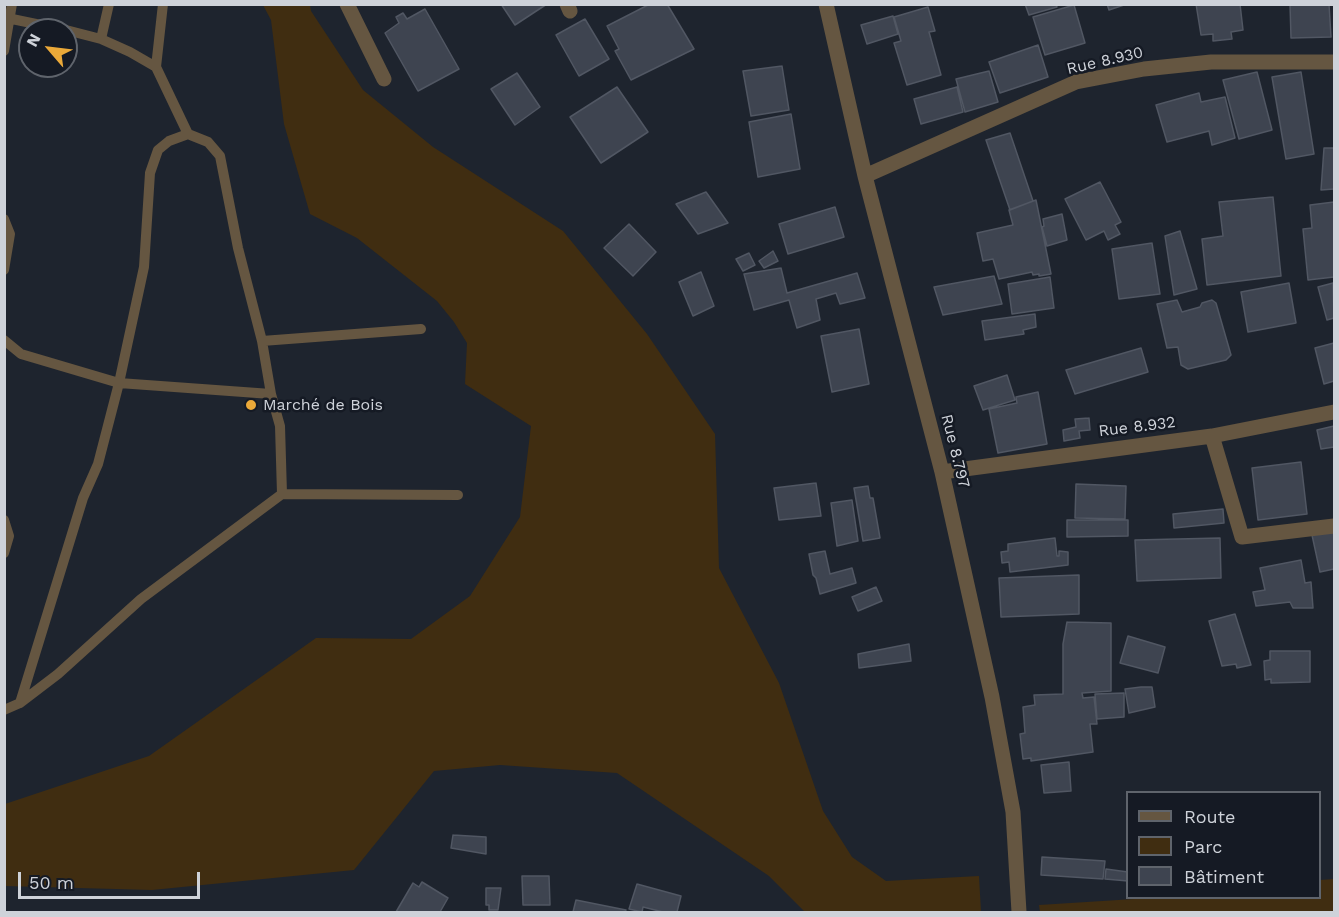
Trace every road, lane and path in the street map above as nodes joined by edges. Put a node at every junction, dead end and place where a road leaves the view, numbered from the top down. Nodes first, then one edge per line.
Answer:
1 (12, 4) edge
2 (109, 4) edge
3 (163, 4) edge
4 (347, 4) edge
5 (826, 4) edge
6 (12, 19) junction
7 (18, 20) edge
8 (78, 33) edge
9 (101, 39) junction
10 (4, 51) edge
11 (1335, 62) edge
12 (156, 67) junction
13 (384, 79) dead end
14 (188, 134) junction
15 (865, 176) junction
16 (4, 219) edge
17 (4, 270) edge
18 (421, 329) dead end
19 (4, 340) edge
20 (262, 341) junction
21 (119, 383) junction
22 (271, 394) junction
23 (1335, 412) edge
24 (1212, 436) junction
25 (942, 472) junction
26 (282, 494) junction
27 (458, 495) dead end
28 (4, 520) edge
29 (1335, 526) edge
30 (4, 553) edge
31 (20, 703) junction
32 (4, 710) edge
33 (1019, 912) edge

1 - 6 lane
2 - 9 lane
3 - 12 lane
4 - 13 street
5 - 15 street, Rue 8.797
6 - 7 lane
6 - 10 lane
8 - 9 lane
9 - 12 lane
11 - 15 street, Rue 8.930
12 - 14 lane
14 - 20 lane
14 - 21 lane
15 - 25 street, Rue 8.797
16 - 17 lane
18 - 20 lane
19 - 21 lane
20 - 22 lane
21 - 22 lane
21 - 31 lane
22 - 26 lane
23 - 24 street, Rue 8.932
24 - 25 street, Rue 8.932
24 - 29 street
25 - 33 street, Rue 8.797
26 - 27 lane
26 - 31 lane
28 - 30 lane
31 - 32 lane

